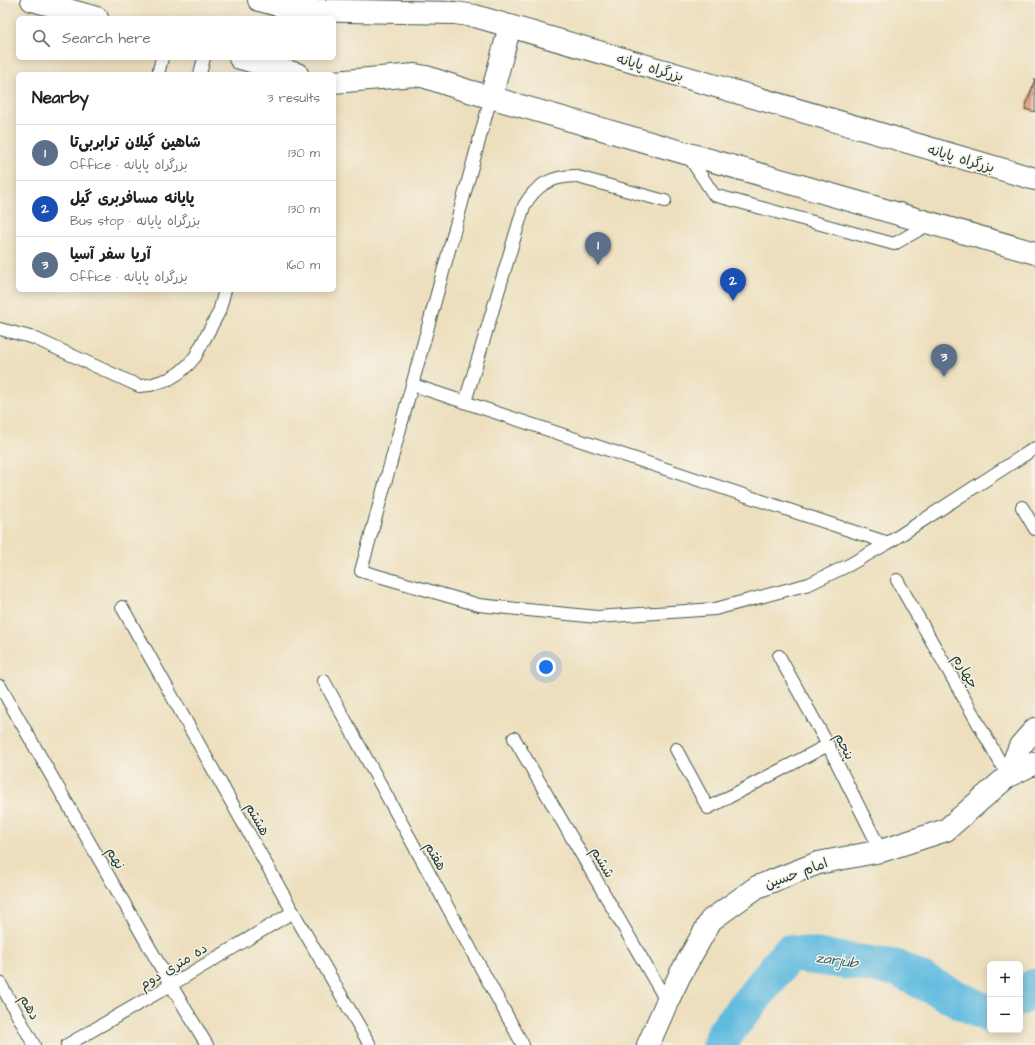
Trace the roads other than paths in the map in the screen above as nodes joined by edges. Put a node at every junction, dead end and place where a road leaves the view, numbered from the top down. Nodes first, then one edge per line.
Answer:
1 (32, 0) edge
2 (259, 0) edge
3 (311, 5) edge
4 (90, 16) edge
5 (510, 26) junction
6 (162, 60) edge
7 (204, 60) edge
8 (246, 60) edge
9 (158, 72) edge
10 (200, 72) edge
11 (285, 72) edge
12 (336, 82) edge
13 (491, 97) junction
14 (686, 153) junction
15 (1035, 180) edge
16 (665, 201) dead end
17 (931, 223) junction
18 (1035, 253) edge
19 (224, 292) edge
20 (0, 329) edge
21 (413, 385) junction
22 (465, 402) junction
23 (1035, 448) edge
24 (1022, 507) dead end
25 (1035, 529) edge
26 (888, 543) junction
27 (897, 580) dead end
28 (122, 607) dead end
29 (779, 656) dead end
30 (324, 681) dead end
31 (0, 686) edge
32 (1035, 729) edge
33 (514, 738) dead end
34 (828, 745) junction
35 (676, 749) dead end
36 (1035, 763) edge
37 (1008, 776) junction
38 (881, 851) junction
39 (293, 912) junction
40 (0, 983) edge
41 (171, 985) junction
42 (667, 1002) junction
43 (34, 1045) edge
44 (67, 1045) edge
45 (207, 1045) edge
46 (370, 1045) edge
47 (523, 1045) edge
48 (648, 1045) edge

1 - 4 main road
2 - 3 main road, بزرگراه پایانه
3 - 5 main road, بزرگراه پایانه
5 - 13 main road
5 - 15 main road, بزرگراه پایانه
6 - 9 lane
7 - 10 lane
8 - 11 main road
12 - 13 main road
13 - 14 main road
13 - 21 lane
14 - 17 main road
14 - 17 lane
16 - 22 lane
17 - 18 main road
19 - 20 lane
21 - 22 lane
21 - 26 lane
22 - 26 lane
23 - 26 lane
24 - 25 lane
27 - 37 lane, چهارم
28 - 39 lane, هشتم
29 - 34 lane, پنجم
30 - 47 lane, هفتم
31 - 41 lane, نهم
32 - 37 main road, امام حسین
33 - 42 lane, ششم
34 - 35 lane
34 - 38 lane, پنجم
36 - 37 main road, امام حسین
37 - 38 main road, امام حسین
38 - 42 main road, امام حسین
39 - 41 lane, ده متری دوم
39 - 46 lane, هشتم
40 - 43 lane, دهم
41 - 44 lane, ده متری دوم
41 - 45 lane, نهم
42 - 48 main road, امام حسین

